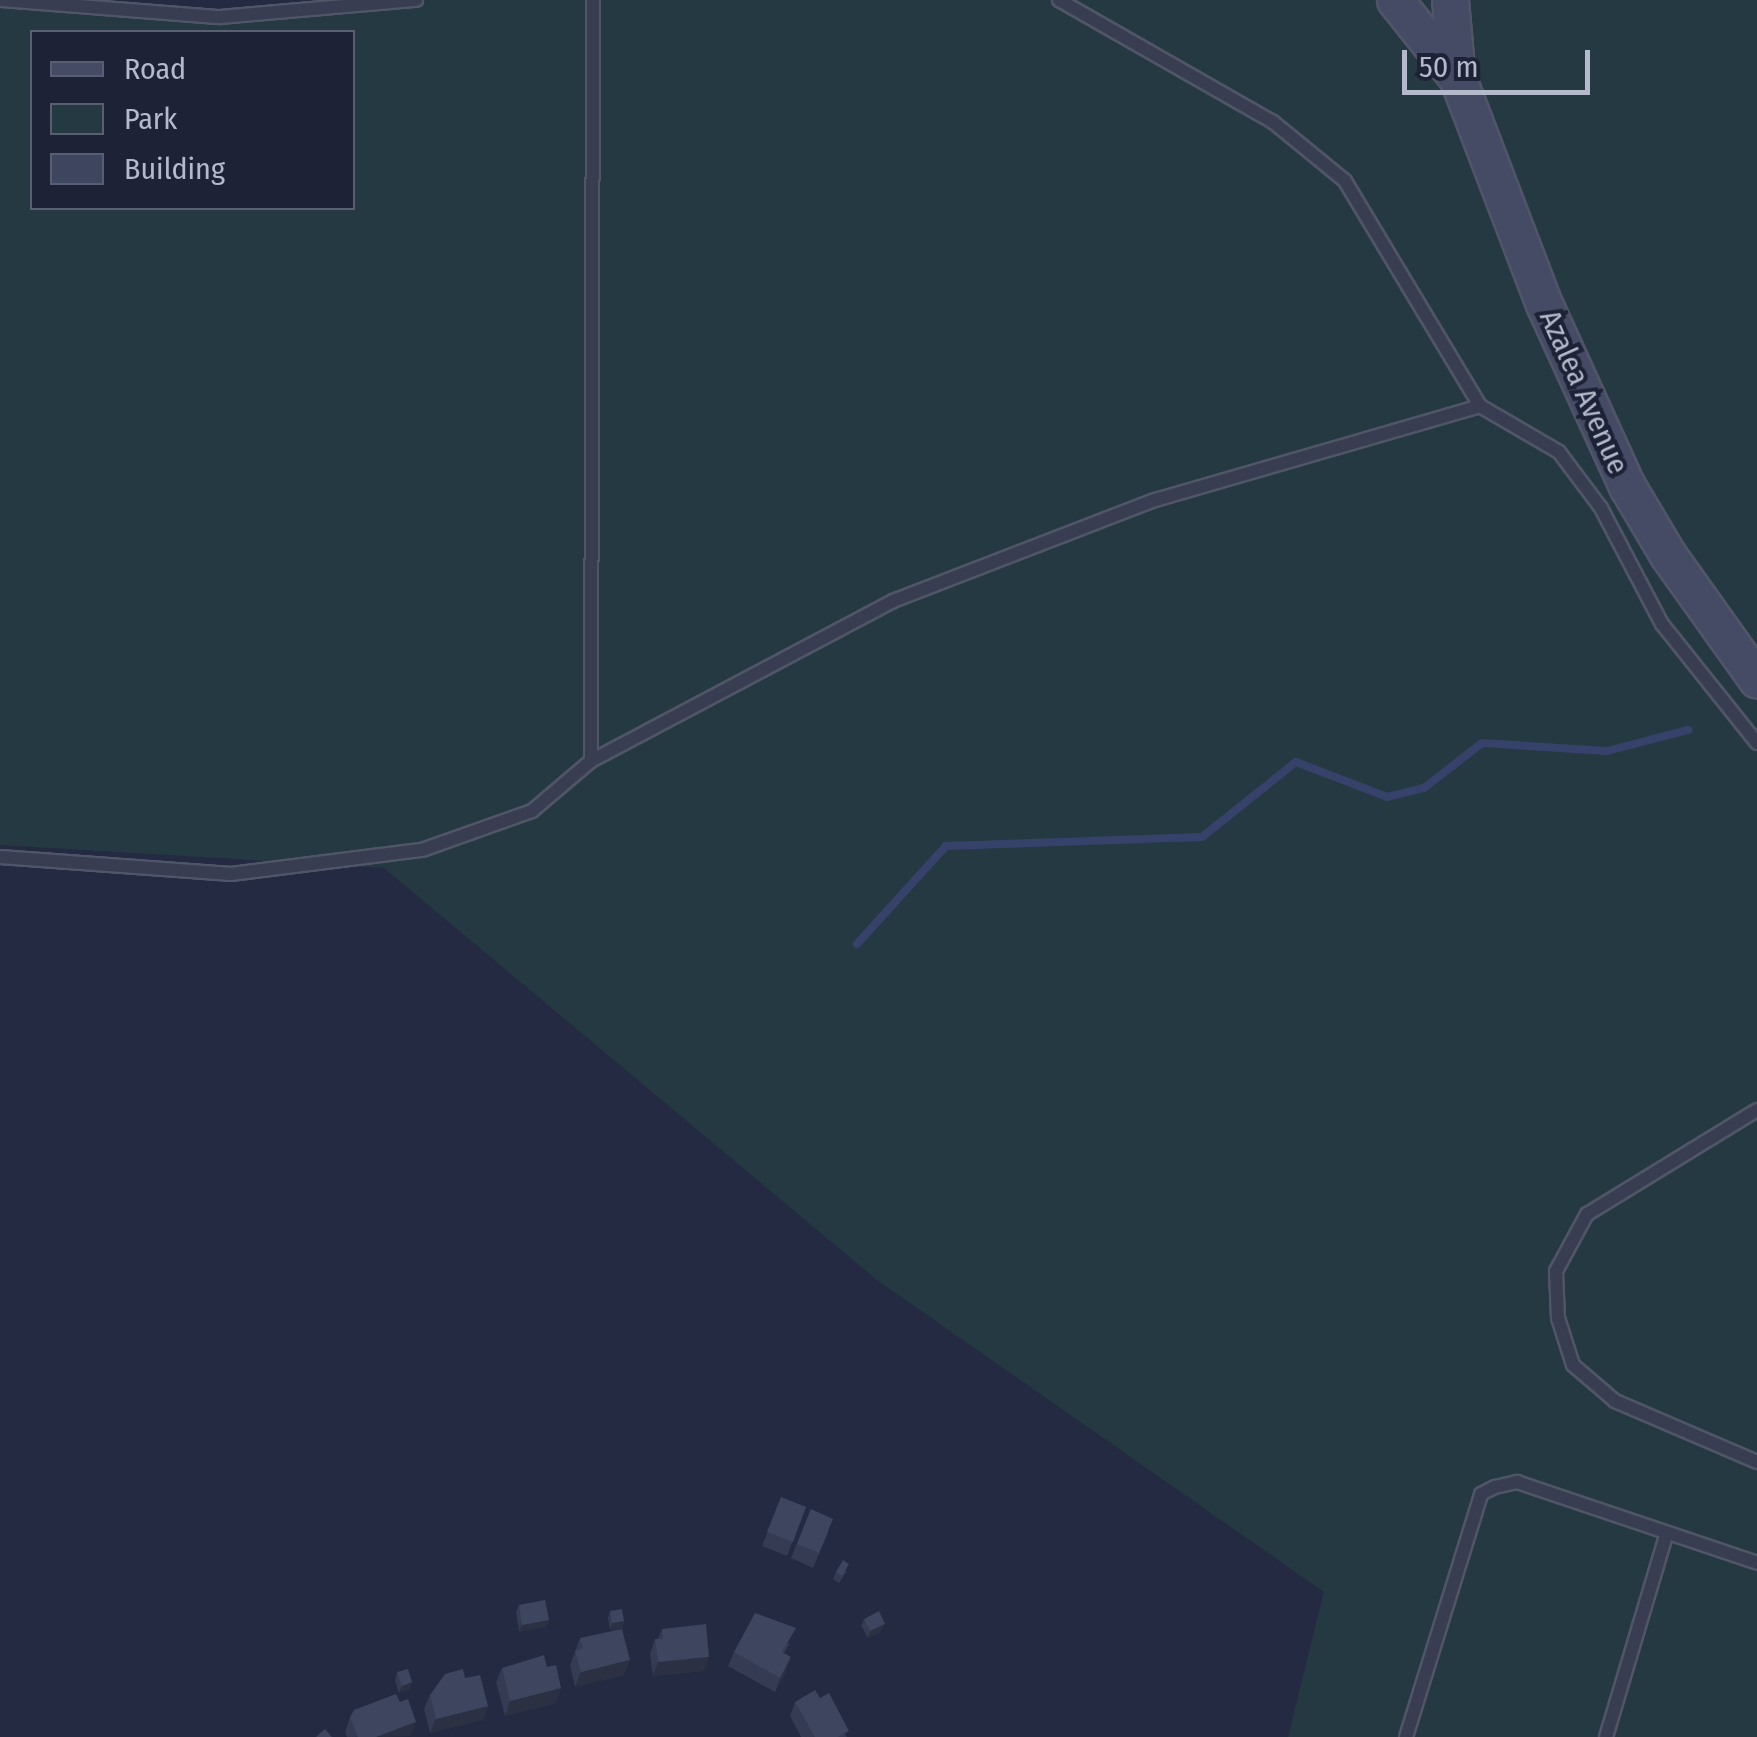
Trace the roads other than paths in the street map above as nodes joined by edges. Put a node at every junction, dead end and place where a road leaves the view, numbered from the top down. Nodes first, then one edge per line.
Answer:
1 (2, 0) edge
2 (416, 0) edge
3 (593, 0) edge
4 (1059, 0) edge
5 (1395, 0) edge
6 (1450, 0) edge
7 (1458, 79) junction
8 (1480, 406) junction
9 (1757, 680) edge
10 (1757, 744) edge
11 (591, 760) junction
12 (0, 857) edge
13 (1757, 1110) edge
14 (1757, 1462) edge
15 (1667, 1533) junction
16 (1757, 1563) edge
17 (1406, 1737) edge
18 (1606, 1737) edge

1 - 2 lane
3 - 11 lane
4 - 8 lane
5 - 7 street, Azalea Avenue
6 - 7 street, Azalea Avenue
7 - 9 street, Azalea Avenue
8 - 10 lane
8 - 11 lane
11 - 12 lane
13 - 14 lane
15 - 16 lane
15 - 17 lane
15 - 18 lane

